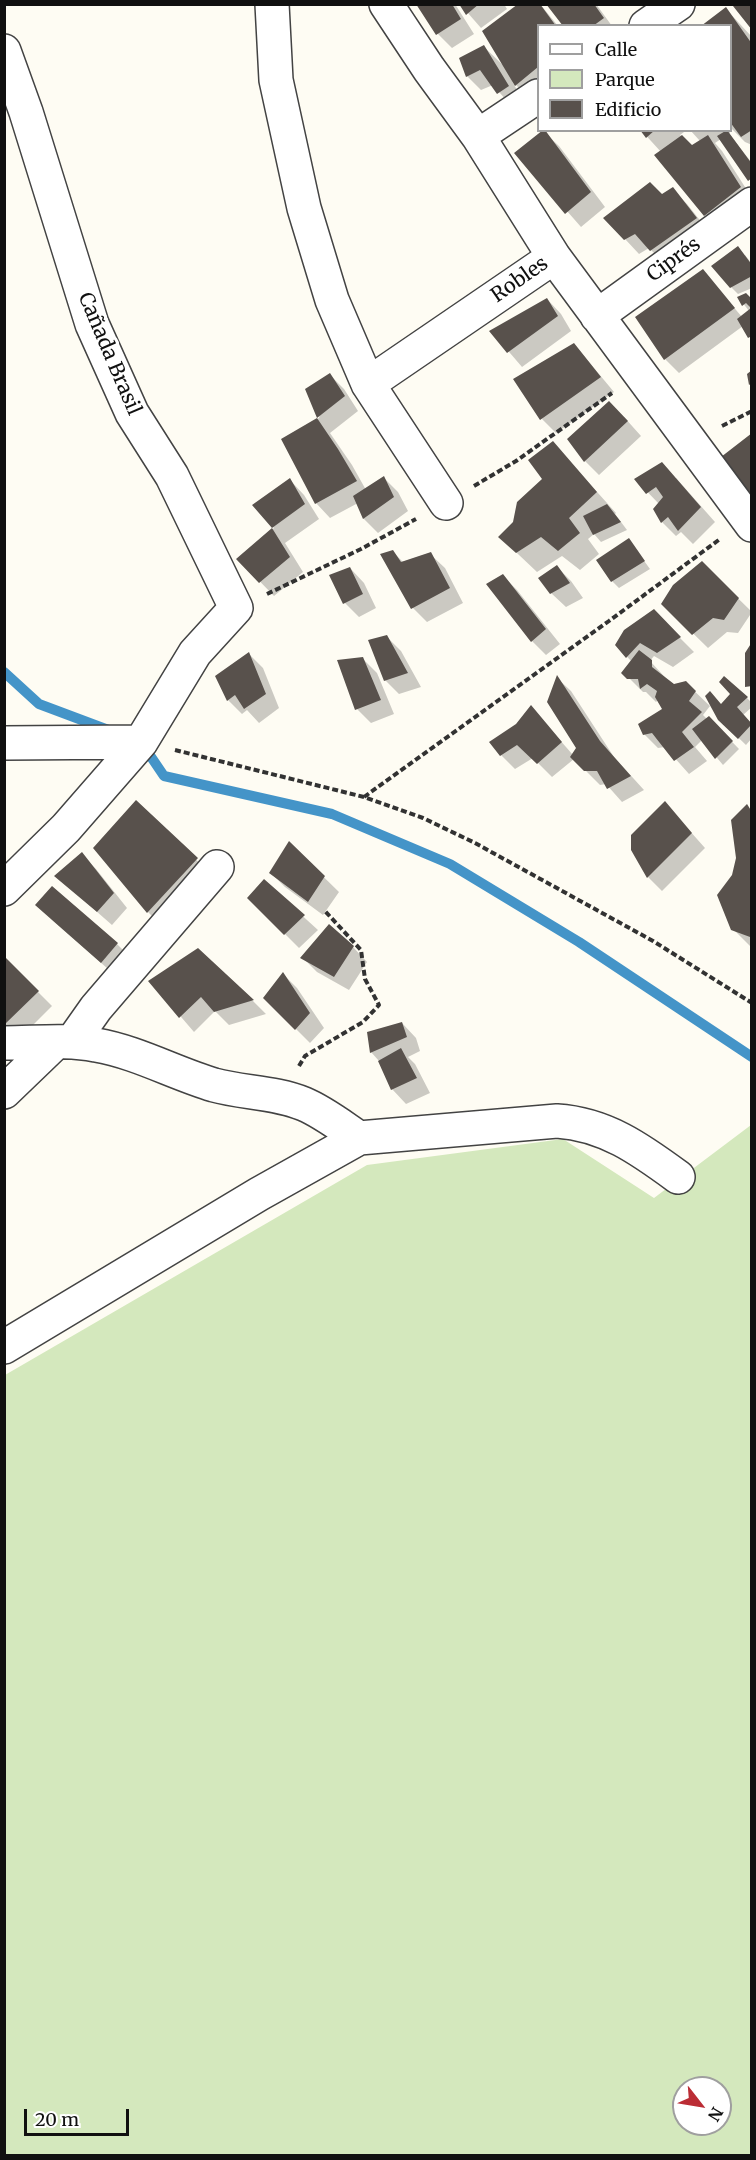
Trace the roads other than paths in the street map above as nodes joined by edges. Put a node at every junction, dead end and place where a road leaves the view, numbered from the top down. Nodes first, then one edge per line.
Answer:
1 (272, 4) edge
2 (386, 4) edge
3 (678, 4) edge
4 (649, 24) edge
5 (4, 51) edge
6 (537, 97) edge
7 (478, 136) junction
8 (752, 204) edge
9 (554, 257) junction
10 (597, 316) junction
11 (369, 384) junction
12 (446, 504) dead end
13 (749, 522) edge
14 (4, 742) edge
15 (141, 742) junction
16 (218, 867) dead end
17 (4, 889) edge
18 (64, 1042) junction
19 (4, 1043) edge
20 (4, 1092) edge
21 (358, 1137) junction
22 (678, 1177) dead end
23 (4, 1347) edge

1 - 11 street
2 - 7 street, Robles
3 - 4 street
5 - 15 street, Cañada Brasil
6 - 7 street
7 - 9 street, Robles
8 - 10 street, Ciprés
9 - 10 street
9 - 11 street, Robles
10 - 13 street
11 - 12 street
14 - 15 street
15 - 17 street
16 - 18 street
18 - 19 street
18 - 20 street
18 - 21 street
21 - 22 street
21 - 23 street

